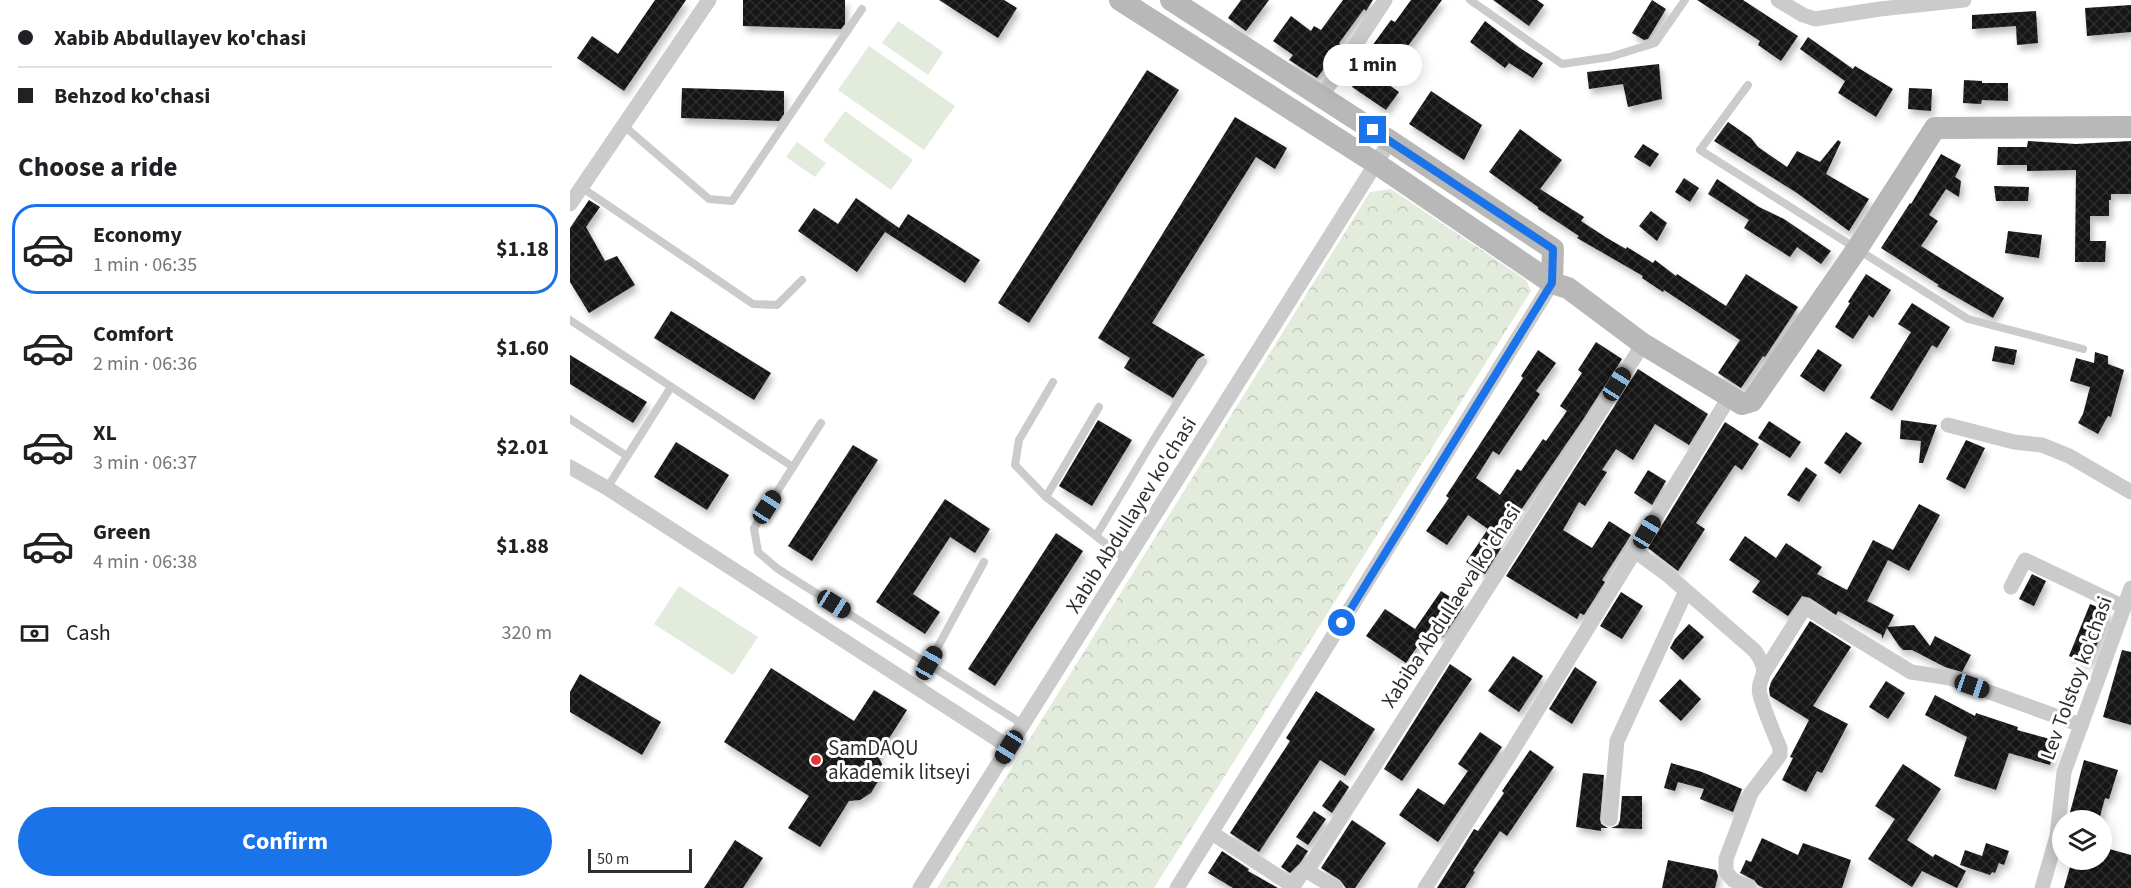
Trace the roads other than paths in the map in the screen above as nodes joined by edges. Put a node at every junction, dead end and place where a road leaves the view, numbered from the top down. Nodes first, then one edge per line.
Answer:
1 (709, 0) edge
2 (1120, 0) edge
3 (1171, 0) edge
4 (1385, 0) edge
5 (1470, 0) edge
6 (1685, 0) edge
7 (1778, 0) edge
8 (1964, 0) edge
9 (1881, 4) edge
10 (1201, 8) edge
11 (862, 9) dead end
12 (1748, 85) dead end
13 (1321, 97) junction
14 (624, 126) junction
15 (2131, 127) edge
16 (1390, 141) junction
17 (1377, 164) junction
18 (581, 187) junction
19 (570, 204) edge
20 (1857, 249) junction
21 (802, 280) dead end
22 (1552, 283) junction
23 (570, 320) edge
24 (1642, 344) junction
25 (2083, 349) dead end
26 (1203, 362) dead end
27 (1053, 382) dead end
28 (671, 387) junction
29 (1730, 396) junction
30 (1099, 407) dead end
31 (570, 418) edge
32 (821, 423) dead end
33 (1948, 425) dead end
34 (627, 456) junction
35 (570, 467) edge
36 (793, 467) junction
37 (607, 488) junction
38 (2131, 492) edge
39 (1046, 497) junction
40 (1096, 536) junction
41 (1635, 551) junction
42 (1127, 561) junction
43 (984, 562) dead end
44 (2011, 587) dead end
45 (2131, 588) edge
46 (1686, 591) junction
47 (2124, 607) junction
48 (929, 663) junction
49 (1765, 671) junction
50 (1024, 725) junction
51 (2081, 725) junction
52 (1009, 747) junction
53 (1610, 819) dead end
54 (1212, 833) junction
55 (1307, 871) junction
56 (1293, 887) edge
57 (920, 888) edge
58 (1177, 888) edge
59 (1335, 888) edge
60 (1425, 888) edge
61 (1749, 888) edge
62 (2042, 888) edge

1 - 14 street
2 - 17 street
3 - 10 street
4 - 13 street
5 - 6 lane
7 - 9 street
8 - 9 street
10 - 13 street
11 - 14 lane
12 - 20 lane
13 - 16 street
14 - 18 street
15 - 20 street
16 - 17 street, Xabib Abdullayev ko'chasi
16 - 22 street
17 - 22 street
17 - 42 street, Xabib Abdullayev ko'chasi
18 - 19 street
18 - 21 lane
20 - 25 lane
20 - 29 street
22 - 24 street
22 - 54 street
23 - 28 lane
24 - 29 street
24 - 55 street, Xabiba Abdullaeva ko'chasi
26 - 40 lane
27 - 39 lane
28 - 34 lane
28 - 36 lane
29 - 41 street
30 - 39 lane
31 - 34 lane
32 - 36 lane
33 - 38 street
34 - 37 lane
35 - 37 street
36 - 48 lane
37 - 52 street
39 - 40 lane
40 - 42 lane
41 - 46 street
41 - 60 street
42 - 50 street, Xabib Abdullayev ko'chasi
43 - 48 lane
44 - 47 street
45 - 47 street, Lev Tolstoy ko'chasi
46 - 49 street
46 - 53 street
47 - 51 street, Lev Tolstoy ko'chasi
48 - 50 lane
49 - 51 street
49 - 61 street
50 - 52 street, Xabib Abdullayev ko'chasi
51 - 62 street, Lev Tolstoy ko'chasi
52 - 57 street, Xabib Abdullayev ko'chasi
54 - 56 street
54 - 58 street
55 - 56 street, Xabiba Abdullaeva ko'chasi
55 - 59 street

